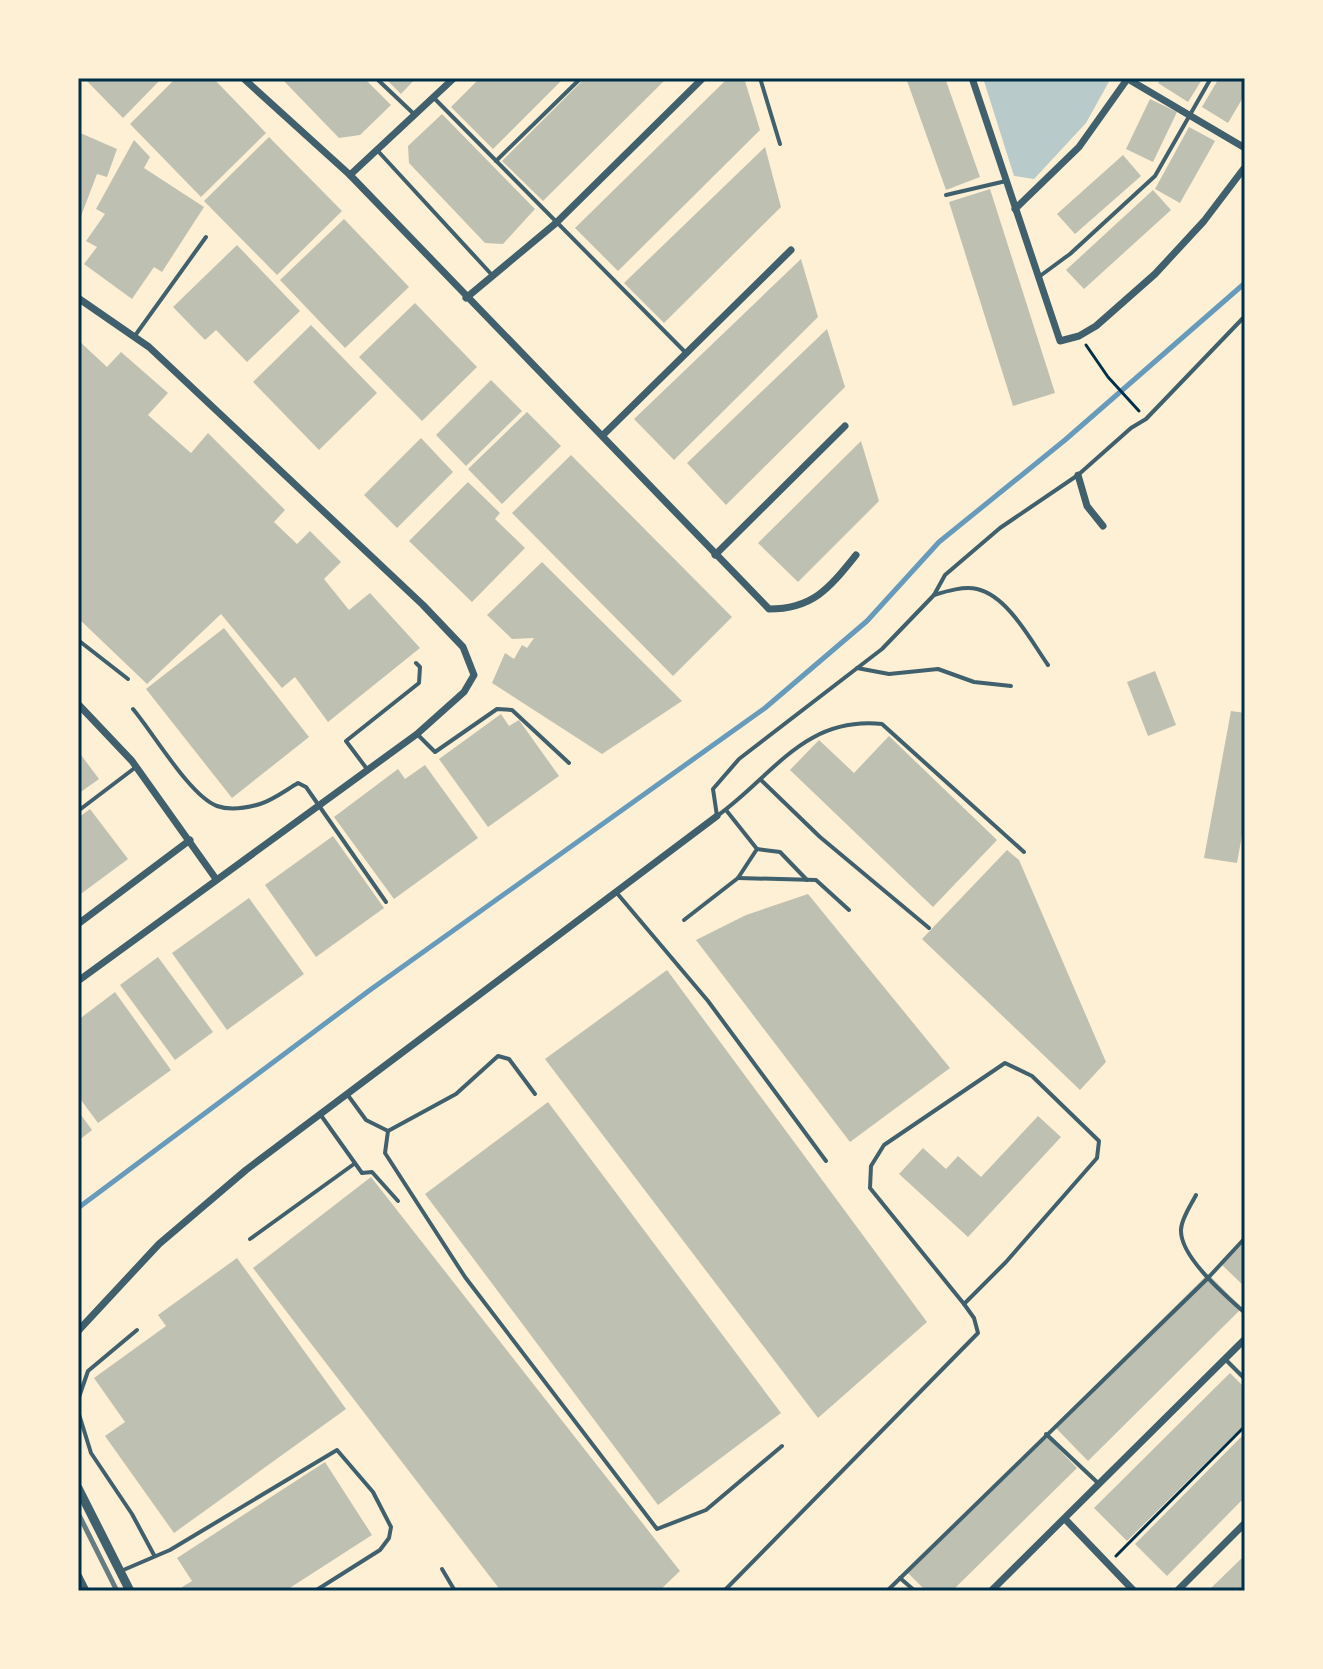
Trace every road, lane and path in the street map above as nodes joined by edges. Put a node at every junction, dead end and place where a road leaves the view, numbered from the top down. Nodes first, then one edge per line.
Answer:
1 (243, 78) edge
2 (376, 78) edge
3 (454, 78) edge
4 (581, 78) edge
5 (703, 78) edge
6 (760, 78) edge
7 (972, 78) edge
8 (1128, 78) edge
9 (1211, 78) edge
10 (433, 97) junction
11 (415, 115) junction
12 (1189, 115) junction
13 (780, 144) dead end
14 (1245, 148) edge
15 (377, 150) junction
16 (496, 161) junction
17 (1245, 167) edge
18 (350, 175) junction
19 (1006, 181) junction
20 (946, 195) dead end
21 (1015, 209) junction
22 (556, 223) junction
23 (206, 237) dead end
24 (791, 250) dead end
25 (492, 275) junction
26 (1038, 277) junction
27 (78, 298) edge
28 (466, 298) junction
29 (1245, 316) edge
30 (1079, 336) junction
31 (134, 337) junction
32 (686, 353) junction
33 (1146, 419) junction
34 (845, 426) dead end
35 (603, 435) junction
36 (1078, 475) junction
37 (1103, 526) dead end
38 (715, 555) junction
39 (856, 555) dead end
40 (934, 595) junction
41 (78, 640) edge
42 (416, 663) dead end
43 (1048, 665) dead end
44 (857, 668) junction
45 (128, 679) dead end
46 (1011, 686) dead end
47 (78, 704) edge
48 (133, 709) dead end
49 (417, 734) junction
50 (569, 763) dead end
51 (136, 767) junction
52 (367, 769) junction
53 (761, 780) junction
54 (318, 806) junction
55 (726, 810) junction
56 (78, 811) edge
57 (717, 816) junction
58 (190, 840) junction
59 (757, 849) junction
60 (1024, 852) dead end
61 (738, 878) junction
62 (216, 879) junction
63 (807, 880) junction
64 (616, 892) junction
65 (386, 902) dead end
66 (849, 910) dead end
67 (684, 920) dead end
68 (78, 924) edge
69 (929, 928) dead end
70 (78, 981) edge
71 (347, 1094) junction
72 (535, 1094) dead end
73 (320, 1114) junction
74 (388, 1131) junction
75 (826, 1161) dead end
76 (354, 1164) junction
77 (1196, 1195) dead end
78 (398, 1201) dead end
79 (1245, 1238) edge
80 (250, 1239) dead end
81 (1207, 1279) junction
82 (964, 1304) junction
83 (1245, 1313) edge
84 (137, 1330) dead end
85 (78, 1331) edge
86 (1245, 1339) edge
87 (1225, 1359) junction
88 (1245, 1379) edge
89 (78, 1400) edge
90 (78, 1411) edge
91 (1245, 1426) edge
92 (1046, 1434) junction
93 (782, 1446) dead end
94 (1098, 1483) junction
95 (78, 1488) edge
96 (1065, 1519) junction
97 (1245, 1523) edge
98 (154, 1555) junction
99 (1108, 1564) junction
100 (442, 1569) dead end
101 (120, 1572) junction
102 (78, 1577) edge
103 (900, 1578) junction
104 (85, 1591) edge
105 (130, 1591) edge
106 (315, 1591) edge
107 (455, 1591) edge
108 (724, 1591) edge
109 (887, 1591) edge
110 (915, 1591) edge
111 (991, 1591) edge
112 (1134, 1591) edge
113 (1177, 1591) edge

1 - 18 street
2 - 11 lane
3 - 10 street
4 - 16 lane
5 - 22 street
6 - 13 lane
7 - 19 street
8 - 12 street
8 - 21 street
9 - 12 lane
10 - 11 street
10 - 16 lane
11 - 15 street
12 - 14 street
12 - 26 lane
15 - 18 street
15 - 25 lane
16 - 22 lane
17 - 30 street
18 - 28 street
19 - 20 lane
19 - 21 street
21 - 26 street
22 - 25 street
22 - 32 lane
23 - 31 lane
24 - 32 street
25 - 28 street
26 - 30 street
27 - 31 street
28 - 35 street
29 - 33 lane
30 - 33 path
31 - 49 street
32 - 35 street
33 - 36 lane
34 - 38 street
35 - 38 street
36 - 37 street
36 - 40 lane
38 - 39 street
40 - 43 lane
40 - 44 lane
41 - 45 lane
42 - 52 lane
44 - 46 lane
44 - 57 lane
47 - 51 street
48 - 54 lane
49 - 50 lane
49 - 52 street
51 - 56 lane
51 - 58 street
52 - 54 street
53 - 55 lane
53 - 60 lane
53 - 69 lane
54 - 62 street
54 - 65 lane
55 - 57 lane
55 - 59 lane
57 - 64 street
58 - 62 street
58 - 68 street
59 - 61 lane
59 - 63 lane
61 - 63 lane
61 - 67 lane
62 - 70 street
63 - 66 lane
64 - 71 street
64 - 75 lane
71 - 73 street
71 - 74 lane
72 - 74 lane
73 - 76 lane
73 - 85 street
74 - 93 lane
76 - 78 lane
76 - 80 lane
77 - 81 lane
79 - 81 lane
81 - 83 lane
81 - 92 lane
82 - 82 lane
82 - 108 lane
84 - 89 lane
86 - 87 street
87 - 88 lane
87 - 94 street
90 - 98 lane
91 - 99 path
92 - 94 lane
92 - 103 lane
94 - 96 street
95 - 101 street
96 - 99 street
96 - 111 street
97 - 113 street
98 - 101 lane
98 - 106 lane
99 - 112 street
100 - 107 lane
101 - 105 street
102 - 104 street
103 - 109 lane
103 - 110 lane

